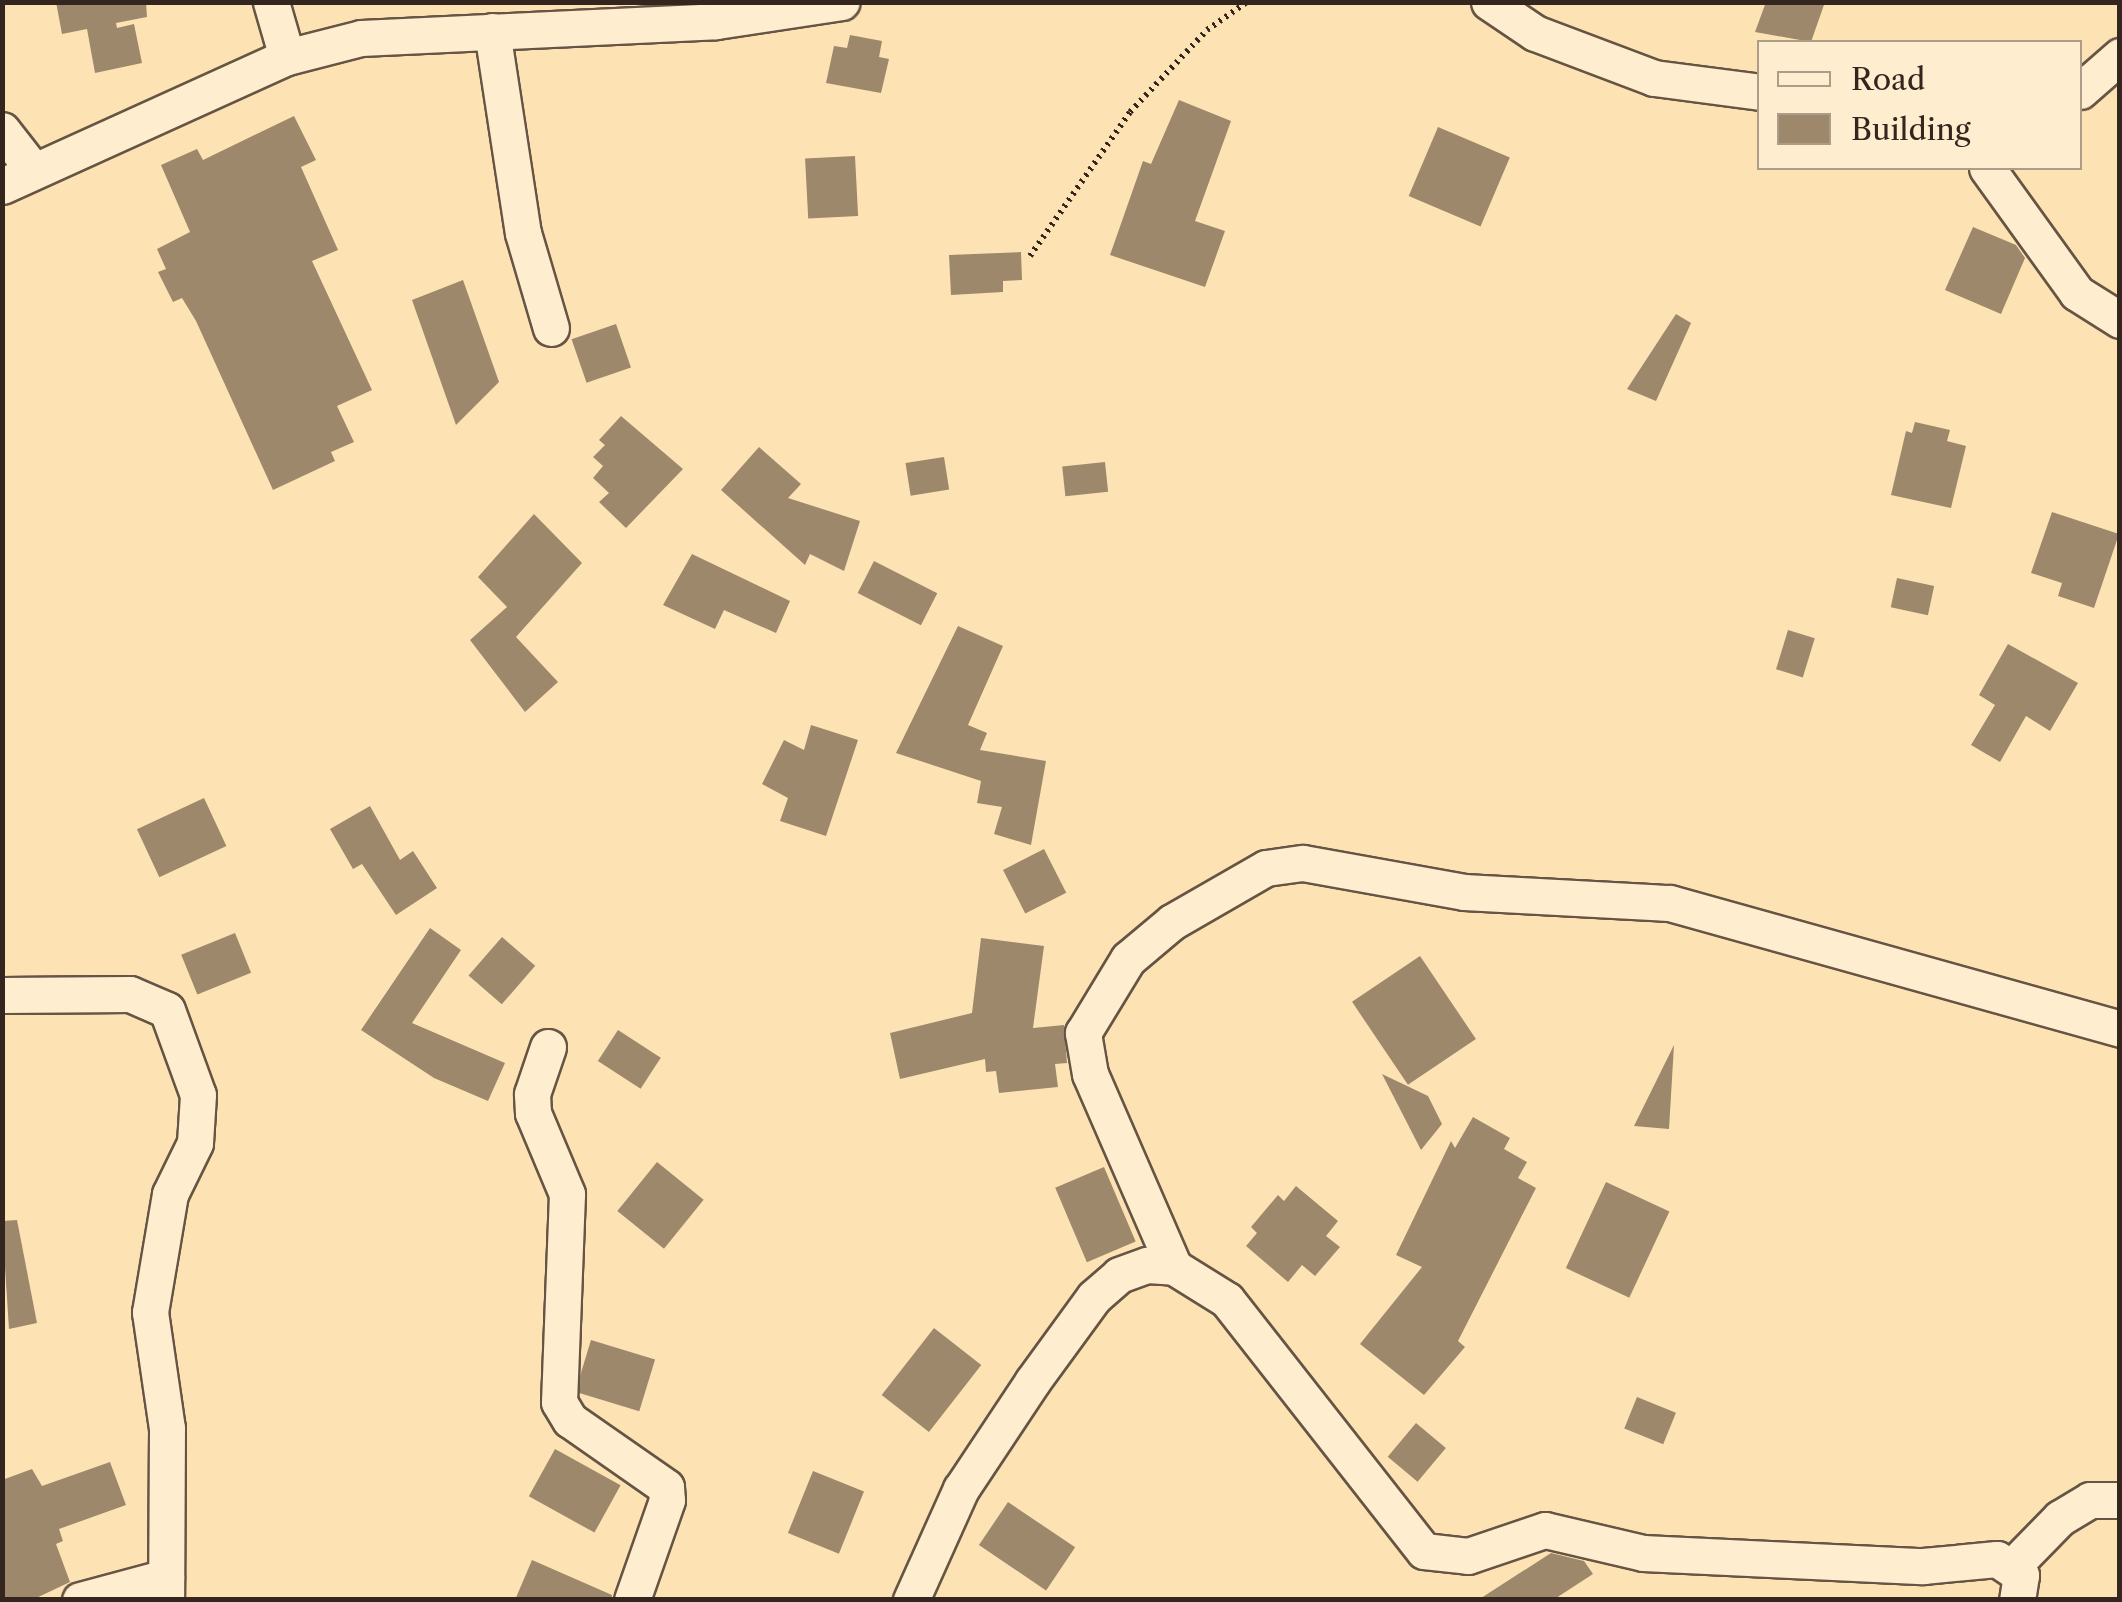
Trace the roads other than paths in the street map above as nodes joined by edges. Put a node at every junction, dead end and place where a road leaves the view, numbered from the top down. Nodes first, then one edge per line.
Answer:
1 (272, 2) edge
2 (842, 2) edge
3 (1489, 2) edge
4 (492, 31) junction
5 (2120, 56) edge
6 (287, 57) junction
7 (2082, 89) edge
8 (1757, 92) edge
9 (2, 130) edge
10 (1988, 170) edge
11 (18, 179) edge
12 (2120, 320) edge
13 (551, 328) dead end
14 (2, 996) edge
15 (2120, 1028) edge
16 (548, 1047) dead end
17 (1174, 1267) junction
18 (2120, 1500) edge
19 (2016, 1582) edge
20 (166, 1588) edge
21 (80, 1600) edge
22 (632, 1600) edge
23 (911, 1600) edge

1 - 6 street
2 - 4 street
3 - 8 street
4 - 6 street
4 - 13 street
5 - 7 street
6 - 11 street
9 - 11 street
10 - 12 street
14 - 20 street
15 - 17 street
16 - 22 street
17 - 19 street
17 - 23 street
18 - 19 street
20 - 21 street

